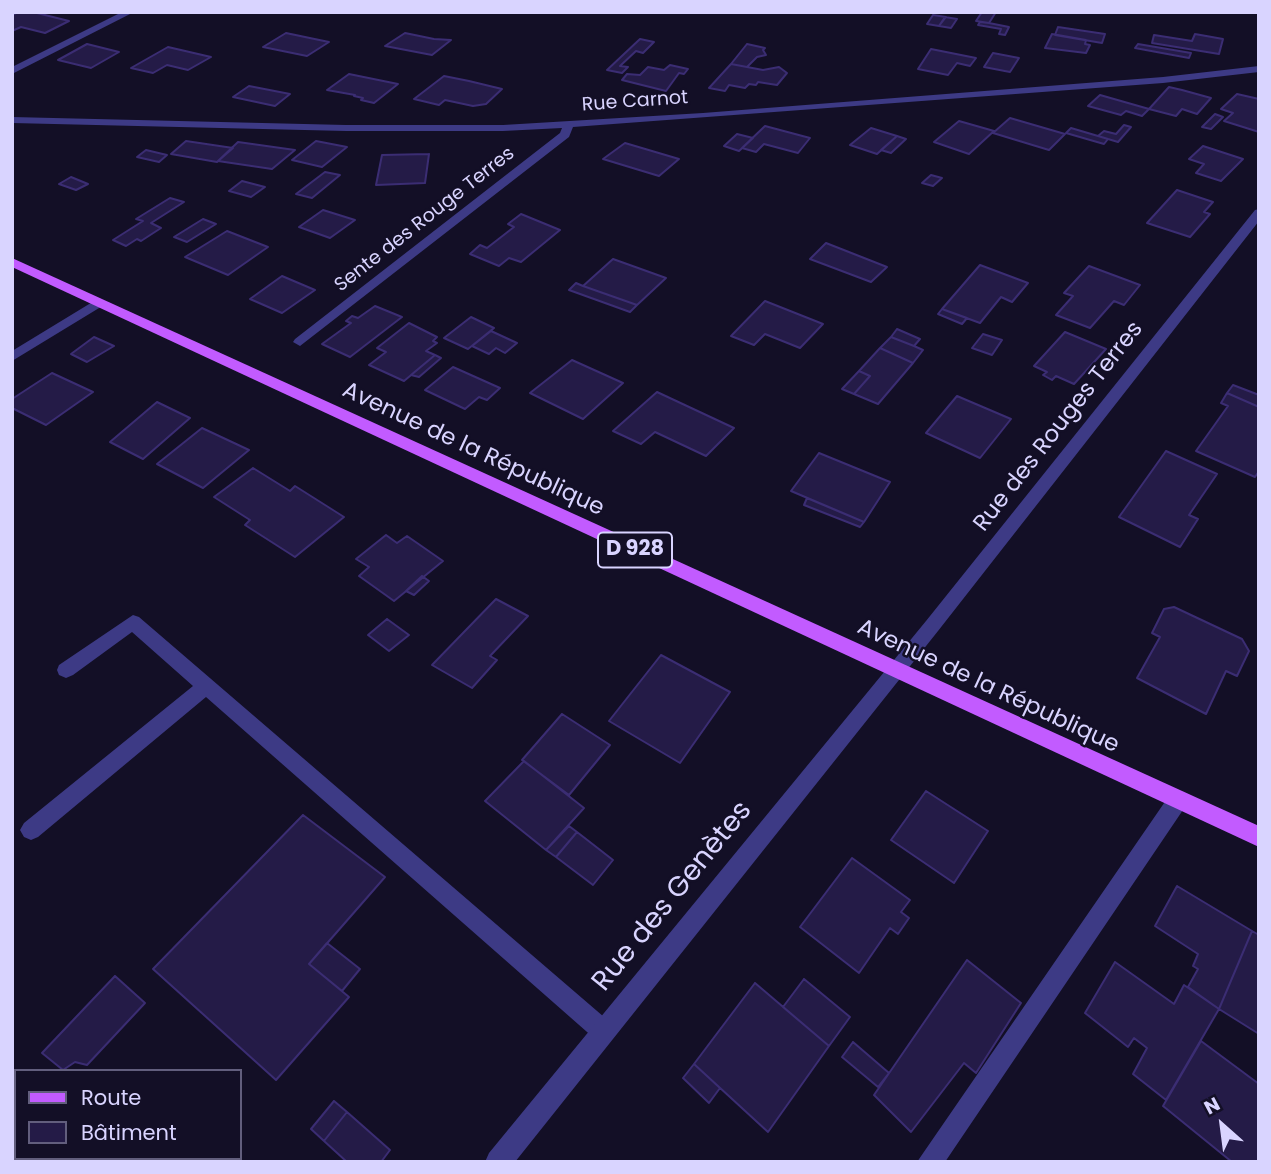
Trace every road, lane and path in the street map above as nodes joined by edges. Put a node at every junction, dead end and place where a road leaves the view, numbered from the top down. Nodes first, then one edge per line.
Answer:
1 (130, 12) edge
2 (1259, 69) edge
3 (12, 71) edge
4 (12, 120) edge
5 (569, 124) junction
6 (1259, 213) edge
7 (12, 262) edge
8 (99, 302) junction
9 (300, 342) dead end
10 (12, 357) edge
11 (66, 670) dead end
12 (895, 670) junction
13 (206, 686) junction
14 (1178, 800) junction
15 (32, 830) dead end
16 (1259, 837) edge
17 (603, 1031) junction
18 (498, 1162) edge
19 (930, 1162) edge

1 - 3 street
2 - 5 street, Rue Carnot
4 - 5 street, Rue Carnot
5 - 9 street, Sente des Rouge Terres
6 - 12 street, Rue des Rouges Terres
7 - 8 main road, Avenue de la République / D 928
8 - 10 street
8 - 12 main road, Avenue de la République / D 928
11 - 13 street
12 - 14 main road, Avenue de la République / D 928
12 - 17 street, Rue des Genètes
13 - 15 street
13 - 17 street
14 - 16 main road, Avenue de la République / D 928
14 - 19 street
17 - 18 street, Rue des Genètes

